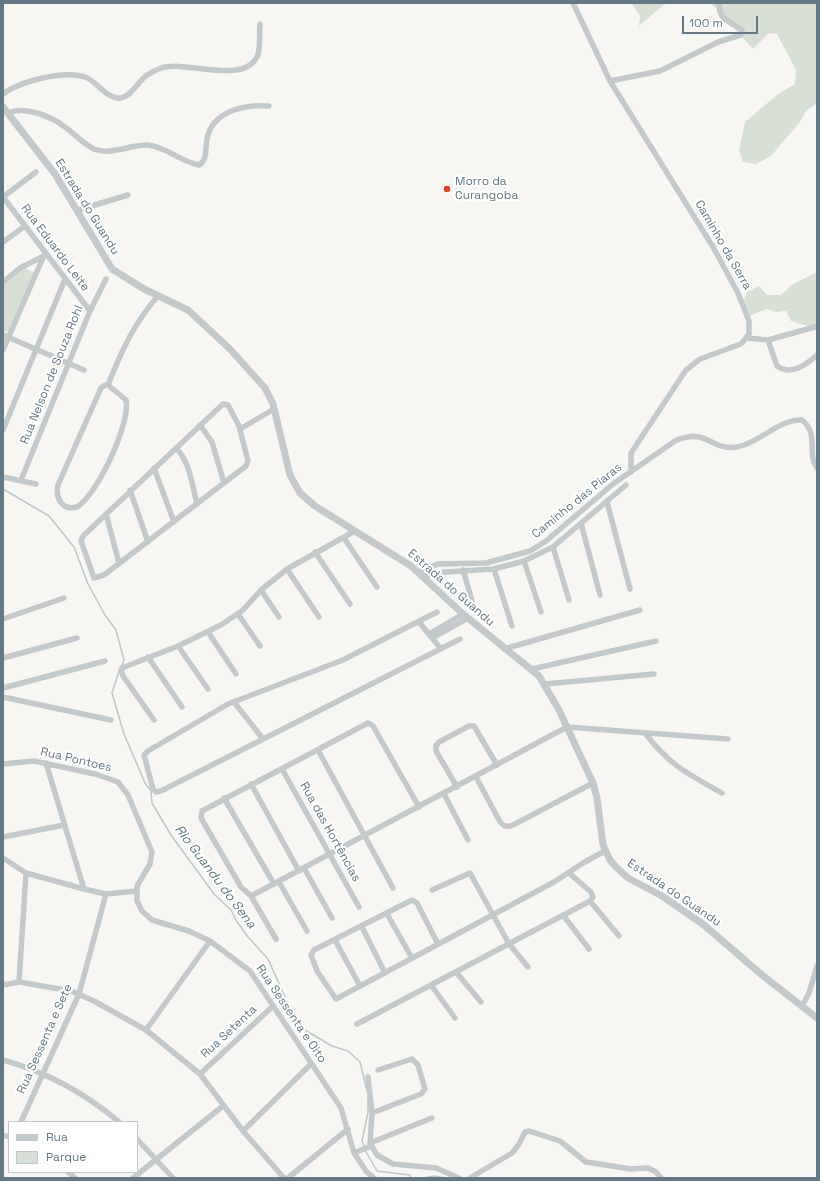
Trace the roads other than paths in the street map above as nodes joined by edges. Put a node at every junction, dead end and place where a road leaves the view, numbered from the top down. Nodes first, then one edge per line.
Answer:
1 (573, 3) edge
2 (720, 3) edge
3 (260, 24) dead end
4 (610, 81) junction
5 (4, 91) edge
6 (270, 106) dead end
7 (3, 107) edge
8 (8, 113) junction
9 (36, 172) dead end
10 (128, 195) dead end
11 (3, 197) edge
12 (78, 210) junction
13 (24, 226) junction
14 (3, 242) edge
15 (44, 255) junction
16 (66, 279) junction
17 (106, 279) dead end
18 (3, 282) edge
19 (158, 296) junction
20 (90, 311) junction
21 (815, 328) dead end
22 (6, 335) edge
23 (747, 338) junction
24 (768, 340) junction
25 (3, 350) edge
26 (37, 350) junction
27 (817, 356) edge
28 (70, 363) junction
29 (84, 370) dead end
30 (108, 385) junction
31 (274, 409) junction
32 (200, 425) junction
33 (3, 430) edge
34 (240, 430) junction
35 (176, 448) junction
36 (154, 468) junction
37 (817, 468) edge
38 (631, 472) junction
39 (3, 477) edge
40 (20, 480) junction
41 (36, 484) dead end
42 (224, 484) junction
43 (626, 485) dead end
44 (130, 490) junction
45 (606, 502) junction
46 (197, 504) junction
47 (106, 514) junction
48 (174, 522) junction
49 (581, 523) junction
50 (355, 530) junction
51 (344, 538) junction
52 (148, 542) junction
53 (553, 547) junction
54 (315, 552) junction
55 (524, 561) junction
56 (119, 563) junction
57 (286, 569) junction
58 (494, 569) junction
59 (463, 570) junction
60 (420, 574) junction
61 (377, 587) dead end
62 (630, 589) dead end
63 (260, 590) junction
64 (600, 595) dead end
65 (64, 598) dead end
66 (569, 600) dead end
67 (350, 604) dead end
68 (640, 610) dead end
69 (475, 611) dead end
70 (437, 612) dead end
71 (541, 612) dead end
72 (238, 614) junction
73 (319, 616) dead end
74 (465, 616) junction
75 (279, 617) dead end
76 (3, 618) edge
77 (418, 622) junction
78 (512, 626) dead end
79 (208, 632) junction
80 (431, 636) junction
81 (77, 638) dead end
82 (460, 639) dead end
83 (656, 641) dead end
84 (178, 646) junction
85 (260, 646) dead end
86 (441, 649) junction
87 (504, 649) junction
88 (148, 657) junction
89 (3, 658) edge
90 (105, 661) dead end
91 (532, 669) junction
92 (236, 674) dead end
93 (654, 674) dead end
94 (545, 684) junction
95 (3, 688) edge
96 (208, 689) dead end
97 (3, 697) edge
98 (234, 702) junction
99 (182, 707) dead end
100 (111, 720) dead end
101 (154, 720) dead end
102 (567, 727) junction
103 (645, 733) junction
104 (263, 739) junction
105 (728, 739) dead end
106 (318, 750) junction
107 (46, 763) junction
108 (3, 764) edge
109 (497, 765) junction
110 (282, 769) junction
111 (476, 777) junction
112 (592, 783) junction
113 (250, 784) junction
114 (457, 787) junction
115 (722, 793) dead end
116 (444, 794) junction
117 (224, 798) junction
118 (419, 807) junction
119 (64, 825) junction
120 (366, 835) junction
121 (3, 837) edge
122 (468, 840) dead end
123 (605, 851) junction
124 (329, 855) junction
125 (3, 858) edge
126 (304, 868) junction
127 (298, 871) junction
128 (26, 873) junction
129 (569, 873) junction
130 (276, 883) junction
131 (394, 888) dead end
132 (84, 889) junction
133 (432, 890) dead end
134 (136, 891) junction
135 (106, 894) junction
136 (251, 896) junction
137 (590, 900) junction
138 (358, 907) dead end
139 (387, 914) junction
140 (494, 915) junction
141 (563, 915) junction
142 (332, 918) dead end
143 (362, 927) junction
144 (306, 932) dead end
145 (619, 936) dead end
146 (276, 939) dead end
147 (335, 940) junction
148 (210, 941) junction
149 (438, 944) junction
150 (509, 944) junction
151 (589, 949) dead end
152 (412, 958) junction
153 (817, 966) edge
154 (528, 967) dead end
155 (456, 972) junction
156 (385, 973) junction
157 (19, 982) junction
158 (3, 985) edge
159 (431, 985) junction
160 (360, 986) junction
161 (79, 994) junction
162 (481, 1002) dead end
163 (802, 1006) junction
164 (272, 1007) junction
165 (455, 1018) dead end
166 (817, 1018) edge
167 (357, 1024) dead end
168 (146, 1030) junction
169 (3, 1060) edge
170 (311, 1064) junction
171 (378, 1070) dead end
172 (42, 1072) junction
173 (200, 1074) junction
174 (368, 1077) dead end
175 (224, 1106) junction
176 (372, 1113) junction
177 (432, 1118) dead end
178 (21, 1121) edge
179 (118, 1121) edge
180 (348, 1129) junction
181 (243, 1131) junction
182 (138, 1140) edge
183 (370, 1145) junction
184 (356, 1152) junction
185 (156, 1158) junction
186 (133, 1178) edge
187 (173, 1178) edge
188 (284, 1178) edge
189 (288, 1178) edge
190 (374, 1178) edge
191 (459, 1178) edge
192 (470, 1178) edge
193 (661, 1178) edge

1 - 4 street, Caminho da Serra
2 - 4 street
3 - 5 street
4 - 23 street, Caminho da Serra
6 - 8 street
7 - 8 street, Estrada do Guandu
8 - 12 street, Estrada do Guandu
9 - 11 street
10 - 12 street
11 - 13 street, Rua Eduardo Leite
12 - 19 street, Estrada do Guandu
13 - 14 street
13 - 15 street, Rua Eduardo Leite
15 - 16 street, Rua Eduardo Leite
15 - 18 street
15 - 22 street
16 - 20 street, Rua Eduardo Leite
16 - 26 street
17 - 20 street, Rua Nelson de Souza Rohl
19 - 30 street
19 - 31 street, Estrada do Guandu
20 - 28 street, Rua Nelson de Souza Rohl
21 - 24 street
22 - 25 street
22 - 26 street
23 - 24 street
23 - 38 street
24 - 27 street
26 - 28 street
26 - 33 street
28 - 29 street
28 - 40 street, Rua Nelson de Souza Rohl
30 - 30 street
31 - 34 street
31 - 50 street, Estrada do Guandu
32 - 34 street
32 - 35 street
32 - 42 street
34 - 42 street
35 - 36 street
35 - 46 street
36 - 44 street
36 - 48 street
37 - 38 street, Caminho das Piaras
38 - 60 street, Caminho das Piaras
39 - 40 street
40 - 41 street
42 - 46 street
43 - 45 street
44 - 47 street
44 - 52 street
45 - 49 street
45 - 62 street
46 - 48 street
47 - 56 street
47 - 56 street
48 - 52 street
49 - 53 street
49 - 64 street
50 - 51 street
50 - 60 street, Estrada do Guandu
51 - 54 street
51 - 61 street
52 - 56 street
53 - 55 street
53 - 66 street
54 - 57 street
54 - 67 street
55 - 58 street
55 - 71 street
57 - 63 street
57 - 73 street
58 - 59 street
58 - 78 street
59 - 60 street
59 - 69 street
60 - 74 street, Estrada do Guandu
63 - 72 street
63 - 75 street
65 - 76 street
68 - 87 street
70 - 77 street
72 - 79 street
72 - 85 street
74 - 80 street
74 - 87 street, Estrada do Guandu
77 - 80 street
77 - 98 street
79 - 84 street
79 - 92 street
80 - 86 street
81 - 89 street
82 - 86 street
83 - 91 street
84 - 88 street
84 - 96 street
86 - 104 street
87 - 91 street, Estrada do Guandu
88 - 99 street
88 - 101 street
90 - 95 street
91 - 94 street, Estrada do Guandu
93 - 94 street
94 - 102 street, Estrada do Guandu
97 - 100 street
98 - 104 street
98 - 104 street
102 - 103 street
102 - 109 street
102 - 112 street, Estrada do Guandu
103 - 105 street
103 - 115 street
106 - 110 street
106 - 118 street
106 - 120 street
107 - 108 street, Rua Pontoes
107 - 119 street
107 - 134 street, Rua Pontoes
109 - 111 street
109 - 114 street
110 - 113 street
110 - 124 street, Rua das Hortências
111 - 112 street
111 - 114 street
112 - 123 street, Estrada do Guandu
113 - 117 street
113 - 127 street
114 - 116 street
116 - 118 street
116 - 122 street
117 - 130 street
117 - 136 street
118 - 120 street
119 - 121 street
119 - 132 street
120 - 124 street
120 - 131 street
123 - 129 street
123 - 163 street, Estrada do Guandu
124 - 126 street
124 - 138 street, Rua das Hortências
125 - 128 street
126 - 127 street
126 - 142 street
127 - 130 street
128 - 132 street
128 - 157 street
129 - 137 street
129 - 140 street
130 - 136 street
130 - 144 street
132 - 135 street
133 - 140 street
134 - 135 street
134 - 148 street, Rua Sessenta e Oito
135 - 161 street, Rua Sessenta e Sete
136 - 146 street
137 - 141 street
137 - 145 street
139 - 143 street
139 - 149 street
139 - 152 street
140 - 149 street
140 - 150 street
141 - 150 street
141 - 151 street
143 - 147 street
143 - 156 street
147 - 160 street
147 - 160 street
148 - 164 street, Rua Sessenta e Oito
148 - 168 street
149 - 152 street
150 - 154 street
150 - 155 street
152 - 156 street
153 - 163 street
155 - 159 street
155 - 162 street
156 - 160 street
157 - 158 street
157 - 161 street
159 - 165 street
159 - 167 street
161 - 168 street
161 - 172 street, Rua Sessenta e Sete
163 - 166 street, Estrada do Guandu
164 - 170 street, Rua Sessenta e Oito
164 - 173 street, Rua Setenta
168 - 173 street
169 - 172 street
170 - 180 street, Rua Sessenta e Oito
170 - 181 street
171 - 176 street
172 - 178 street, Rua Sessenta e Sete
172 - 179 street
173 - 175 street
174 - 176 street
175 - 181 street
175 - 185 street
176 - 183 street
177 - 183 street
180 - 184 street, Rua Sessenta e Oito
180 - 189 street
181 - 188 street
182 - 185 street
183 - 184 street
183 - 191 street
184 - 190 street, Rua Sessenta e Oito
185 - 186 street
185 - 187 street
192 - 193 street

